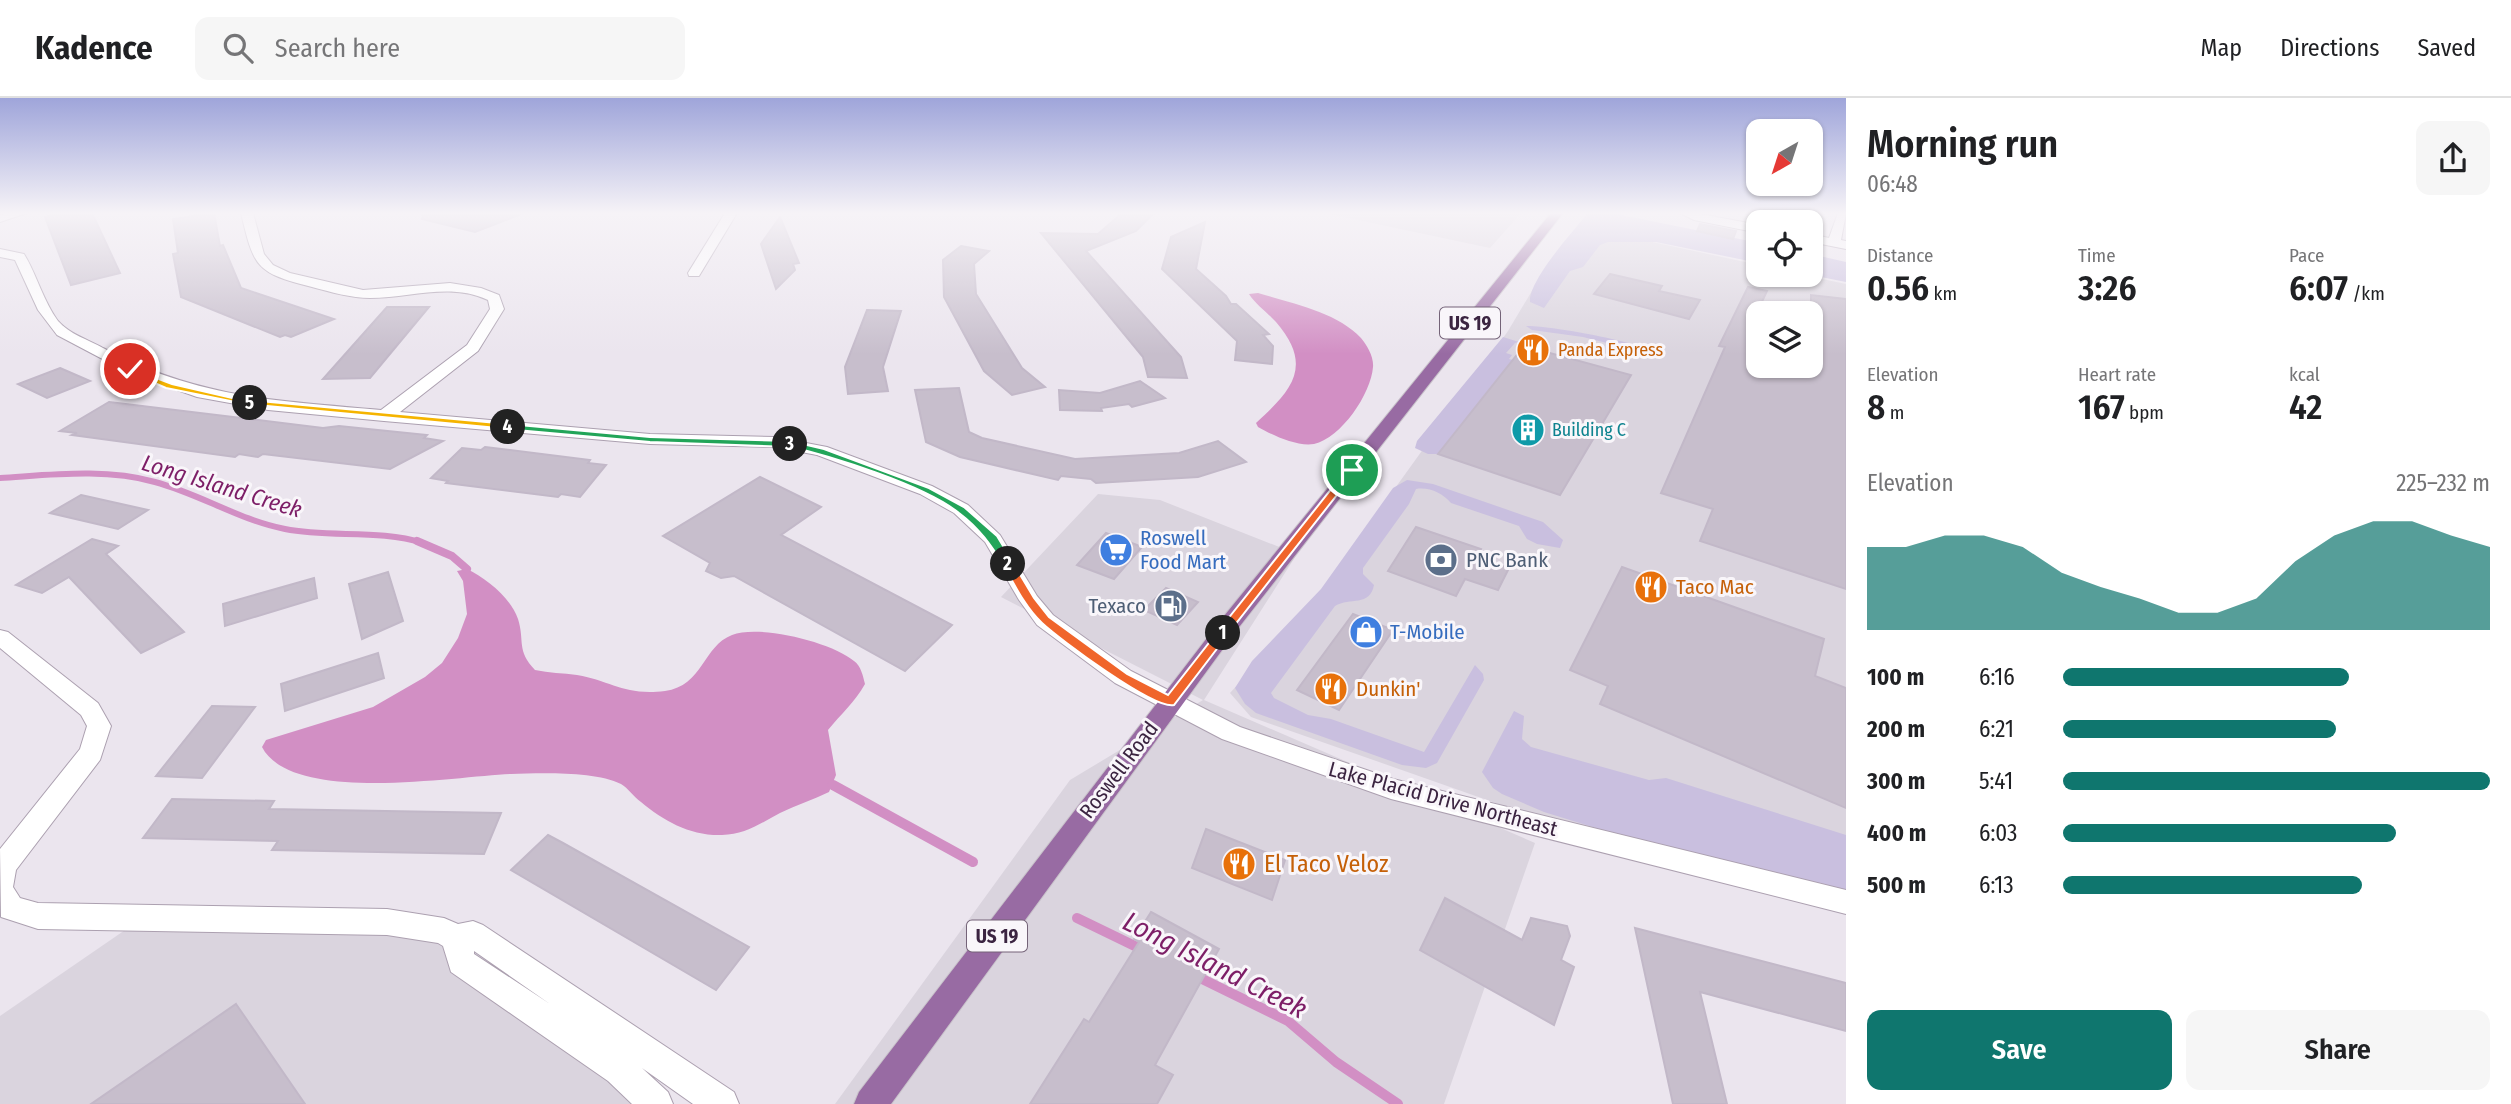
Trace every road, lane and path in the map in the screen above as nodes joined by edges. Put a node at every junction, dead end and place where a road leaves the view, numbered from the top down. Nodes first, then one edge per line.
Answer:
1 (21, 260) edge
2 (261, 260) edge
3 (702, 260) edge
4 (1520, 260) edge
5 (694, 273) dead end
6 (384, 416) junction
7 (0, 637) edge
8 (1170, 702) junction
9 (0, 884) edge
10 (0, 892) edge
11 (1846, 902) edge
12 (631, 1059) junction
13 (656, 1104) edge
14 (722, 1104) edge
15 (871, 1104) edge

1 - 6 street, Lake Placid Drive Northeast
2 - 6 street
3 - 5 street
4 - 8 main road, Roswell Road / US 19
6 - 8 street, Lake Placid Drive Northeast
7 - 9 street
8 - 11 street, Lake Placid Drive Northeast
8 - 15 main road, Roswell Road / US 19
10 - 12 street
12 - 13 street
12 - 14 street

